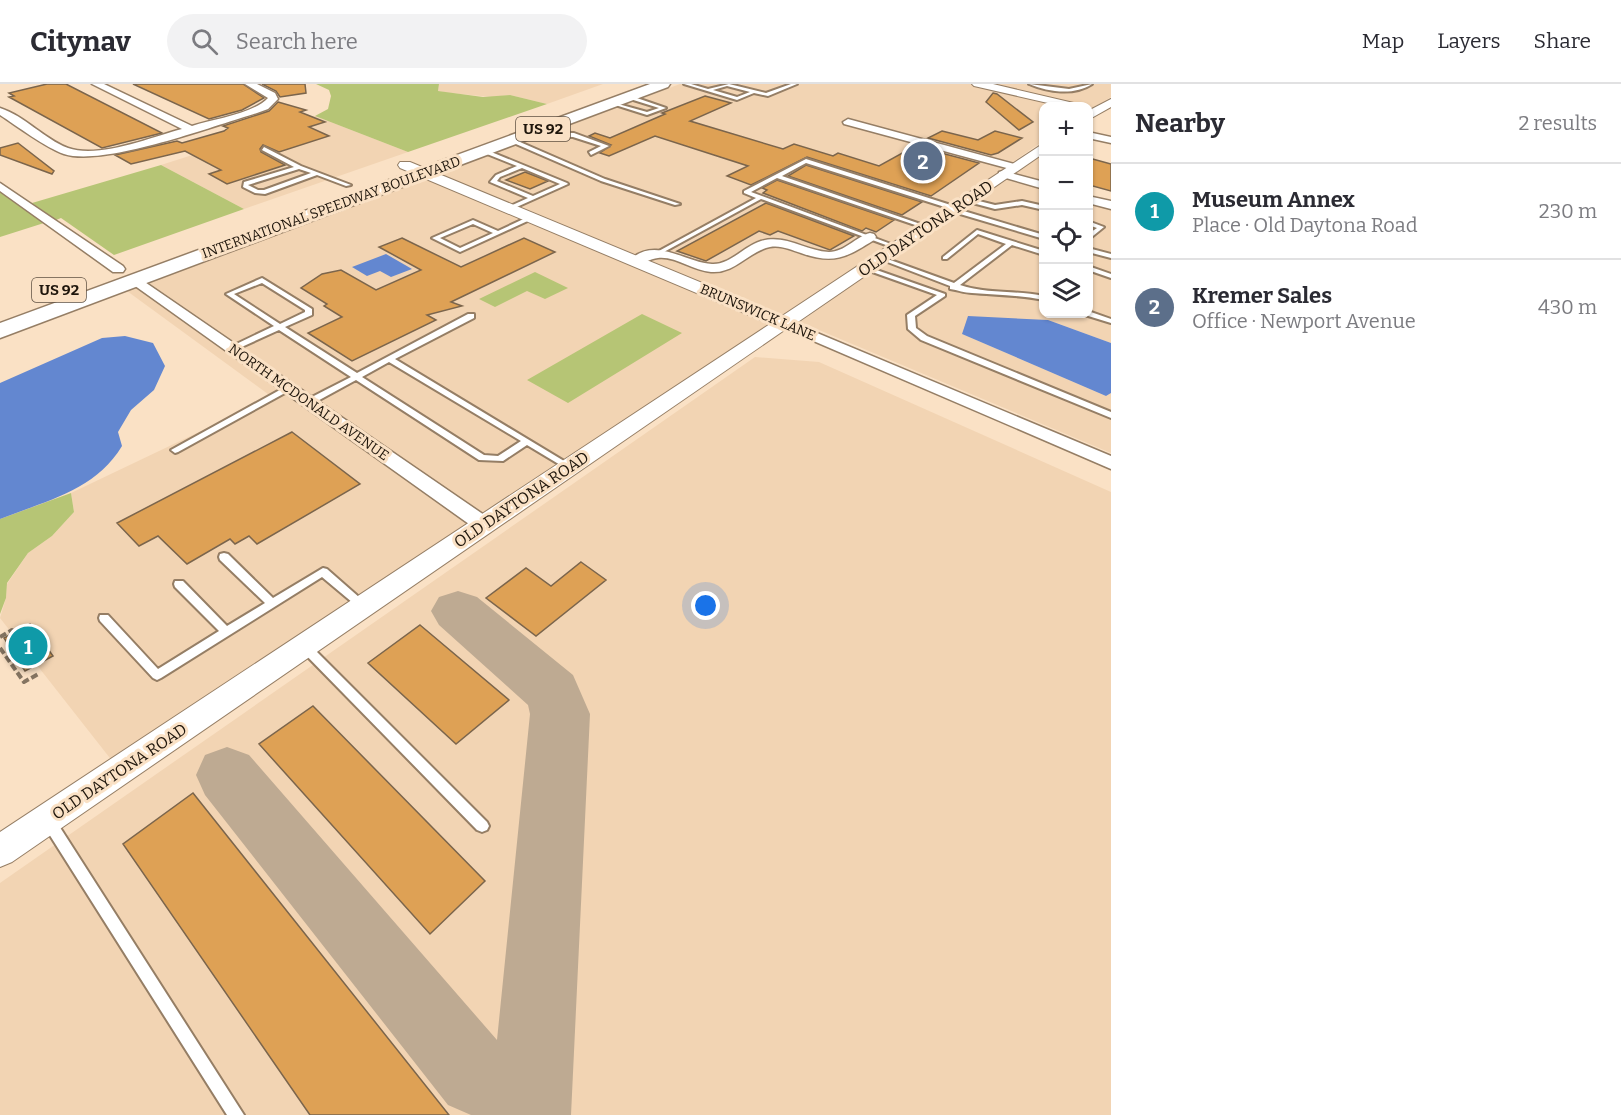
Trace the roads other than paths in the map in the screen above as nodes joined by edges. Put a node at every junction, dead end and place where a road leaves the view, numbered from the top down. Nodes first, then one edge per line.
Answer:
1 (97, 84) edge
2 (250, 84) edge
3 (663, 84) edge
4 (686, 84) edge
5 (795, 84) edge
6 (978, 84) edge
7 (1031, 84) edge
8 (1090, 84) edge
9 (629, 90) edge
10 (708, 90) junction
11 (753, 92) junction
12 (1057, 102) edge
13 (1111, 102) edge
14 (611, 103) junction
15 (0, 112) edge
16 (1093, 112) edge
17 (848, 122) dead end
18 (555, 124) junction
19 (192, 129) junction
20 (527, 135) junction
21 (574, 135) junction
22 (1093, 136) edge
23 (511, 140) junction
24 (1111, 140) edge
25 (264, 149) dead end
26 (1039, 150) edge
27 (484, 151) junction
28 (591, 153) dead end
29 (405, 165) junction
30 (299, 167) junction
31 (520, 167) junction
32 (1009, 171) junction
33 (508, 172) junction
34 (423, 173) junction
35 (315, 174) junction
36 (517, 175) dead end
37 (777, 176) junction
38 (541, 184) dead end
39 (1039, 184) edge
40 (348, 185) junction
41 (0, 186) edge
42 (553, 189) junction
43 (761, 197) junction
44 (533, 198) junction
45 (1093, 200) edge
46 (677, 204) dead end
47 (1111, 205) edge
48 (958, 206) junction
49 (1039, 207) edge
50 (508, 209) junction
51 (530, 218) junction
52 (1093, 224) edge
53 (926, 227) junction
54 (498, 233) junction
55 (1093, 234) edge
56 (1039, 235) edge
57 (870, 237) junction
58 (1011, 243) junction
59 (896, 246) junction
60 (1093, 251) edge
61 (660, 252) junction
62 (1039, 252) edge
63 (1111, 256) edge
64 (880, 258) junction
65 (945, 258) dead end
66 (636, 261) junction
67 (866, 268) junction
68 (1093, 269) edge
69 (127, 274) junction
70 (1111, 276) edge
71 (956, 285) junction
72 (942, 295) junction
73 (1039, 297) edge
74 (0, 311) edge
75 (1093, 314) edge
76 (471, 316) dead end
77 (1111, 321) edge
78 (786, 324) junction
79 (278, 326) junction
80 (0, 331) edge
81 (232, 348) junction
82 (389, 359) junction
83 (355, 378) junction
84 (290, 388) junction
85 (309, 402) junction
86 (1111, 415) edge
87 (527, 441) junction
88 (175, 450) dead end
89 (1111, 463) edge
90 (570, 466) junction
91 (483, 524) junction
92 (224, 557) dead end
93 (179, 585) dead end
94 (272, 604) junction
95 (363, 605) junction
96 (104, 618) dead end
97 (226, 632) junction
98 (303, 646) junction
99 (48, 819) junction
100 (482, 826) dead end
101 (0, 851) edge
102 (236, 1115) edge

1 - 19 street
2 - 19 street
3 - 9 main road, INTERNATIONAL SPEEDWAY BOULEVARD / US 92
4 - 10 lane
5 - 11 lane
6 - 12 street
7 - 8 lane
9 - 14 main road, INTERNATIONAL SPEEDWAY BOULEVARD / US 92
9 - 14 lane
9 - 29 main road, INTERNATIONAL SPEEDWAY BOULEVARD / US 92
10 - 11 lane
10 - 11 lane
13 - 16 street
14 - 18 main road, INTERNATIONAL SPEEDWAY BOULEVARD / US 92
15 - 19 street
17 - 32 street
18 - 20 main road, INTERNATIONAL SPEEDWAY BOULEVARD / US 92
18 - 21 lane
20 - 21 lane
20 - 23 main road, INTERNATIONAL SPEEDWAY BOULEVARD / US 92
21 - 28 lane
22 - 24 street
23 - 27 main road, INTERNATIONAL SPEEDWAY BOULEVARD / US 92
23 - 46 lane
25 - 30 lane
26 - 32 street, OLD DAYTONA ROAD
27 - 31 lane
27 - 34 main road, INTERNATIONAL SPEEDWAY BOULEVARD / US 92
29 - 34 street, BRUNSWICK LANE
29 - 40 main road, INTERNATIONAL SPEEDWAY BOULEVARD / US 92
30 - 35 lane
30 - 35 lane
31 - 33 lane
31 - 42 lane
32 - 39 street
32 - 48 street, OLD DAYTONA ROAD
33 - 36 lane
33 - 44 lane
34 - 50 street, BRUNSWICK LANE
34 - 69 main road, INTERNATIONAL SPEEDWAY BOULEVARD / US 92
35 - 40 lane
37 - 43 lane
37 - 48 lane
37 - 53 lane
38 - 42 lane
40 - 69 main road, INTERNATIONAL SPEEDWAY BOULEVARD / US 92
41 - 69 street, NORTH MCDONALD AVENUE
42 - 44 lane
43 - 57 lane
43 - 61 lane
44 - 50 lane
45 - 47 street
48 - 49 lane
48 - 53 street, OLD DAYTONA ROAD
48 - 56 lane
50 - 51 street, BRUNSWICK LANE
51 - 54 lane
51 - 66 street, BRUNSWICK LANE
52 - 55 lane
53 - 59 street, OLD DAYTONA ROAD
54 - 54 lane
57 - 59 lane
57 - 61 street
58 - 62 lane
58 - 65 lane
58 - 71 lane
59 - 64 street, OLD DAYTONA ROAD
60 - 63 lane
61 - 66 street
64 - 67 street, OLD DAYTONA ROAD
64 - 71 lane
66 - 78 street, BRUNSWICK LANE
67 - 72 lane
67 - 78 street, OLD DAYTONA ROAD
68 - 70 lane
69 - 74 main road, INTERNATIONAL SPEEDWAY BOULEVARD / US 92
69 - 80 main road, INTERNATIONAL SPEEDWAY BOULEVARD / US 92
69 - 81 street, NORTH MCDONALD AVENUE
71 - 72 lane
71 - 73 lane
72 - 86 lane
75 - 77 lane
76 - 82 lane
78 - 89 street, BRUNSWICK LANE
78 - 90 street, OLD DAYTONA ROAD
79 - 79 lane
79 - 81 lane
79 - 83 lane
81 - 84 street, NORTH MCDONALD AVENUE
82 - 83 lane
82 - 87 lane
83 - 85 lane
83 - 87 lane
84 - 85 street, NORTH MCDONALD AVENUE
84 - 88 lane
85 - 91 street, NORTH MCDONALD AVENUE
87 - 90 lane
90 - 91 street, OLD DAYTONA ROAD
91 - 95 street, OLD DAYTONA ROAD
92 - 94 lane
93 - 97 lane
94 - 95 lane
94 - 97 lane
95 - 98 street, OLD DAYTONA ROAD
96 - 97 lane
98 - 99 street, OLD DAYTONA ROAD
98 - 100 lane
99 - 101 street, OLD DAYTONA ROAD
99 - 102 lane

